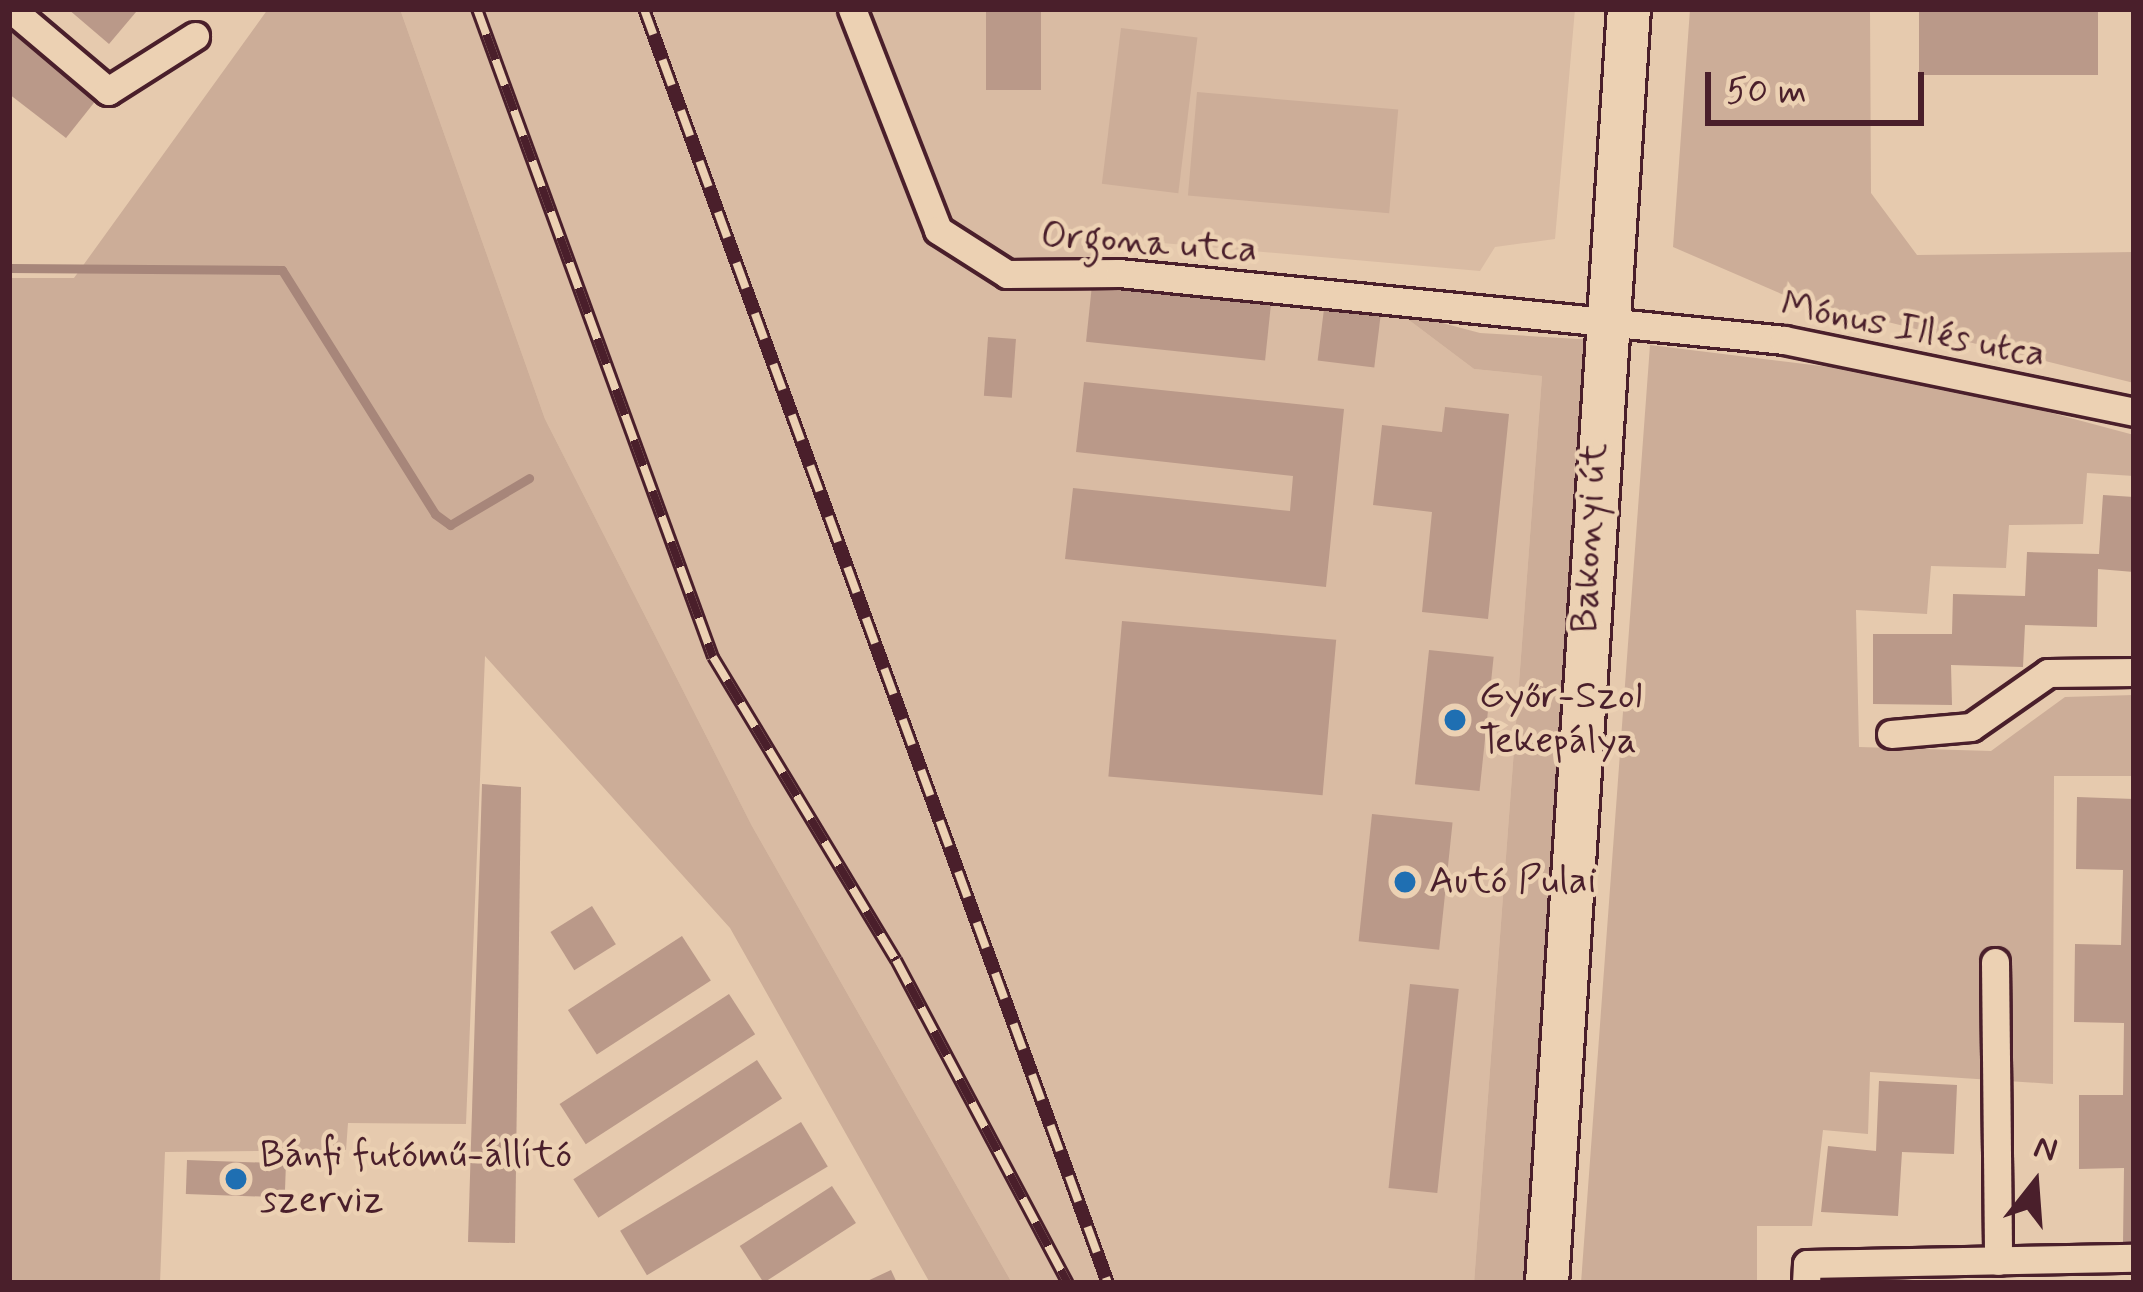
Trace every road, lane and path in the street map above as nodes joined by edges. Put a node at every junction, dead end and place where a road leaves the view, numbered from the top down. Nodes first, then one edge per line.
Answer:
1 (11, 9) edge
2 (852, 9) edge
3 (1629, 9) edge
4 (195, 36) dead end
5 (1605, 326) junction
6 (2134, 412) edge
7 (2134, 672) edge
8 (1891, 734) dead end
9 (1995, 962) dead end
10 (2134, 1258) edge
11 (1998, 1261) junction
12 (1547, 1283) edge
13 (1807, 1283) edge

1 - 4 street
2 - 5 street, Orgona utca
3 - 5 main road, Bakonyi út
5 - 6 street, Mónus Illés utca
5 - 12 main road, Bakonyi út
7 - 8 street
9 - 11 street
10 - 11 street
11 - 13 street

